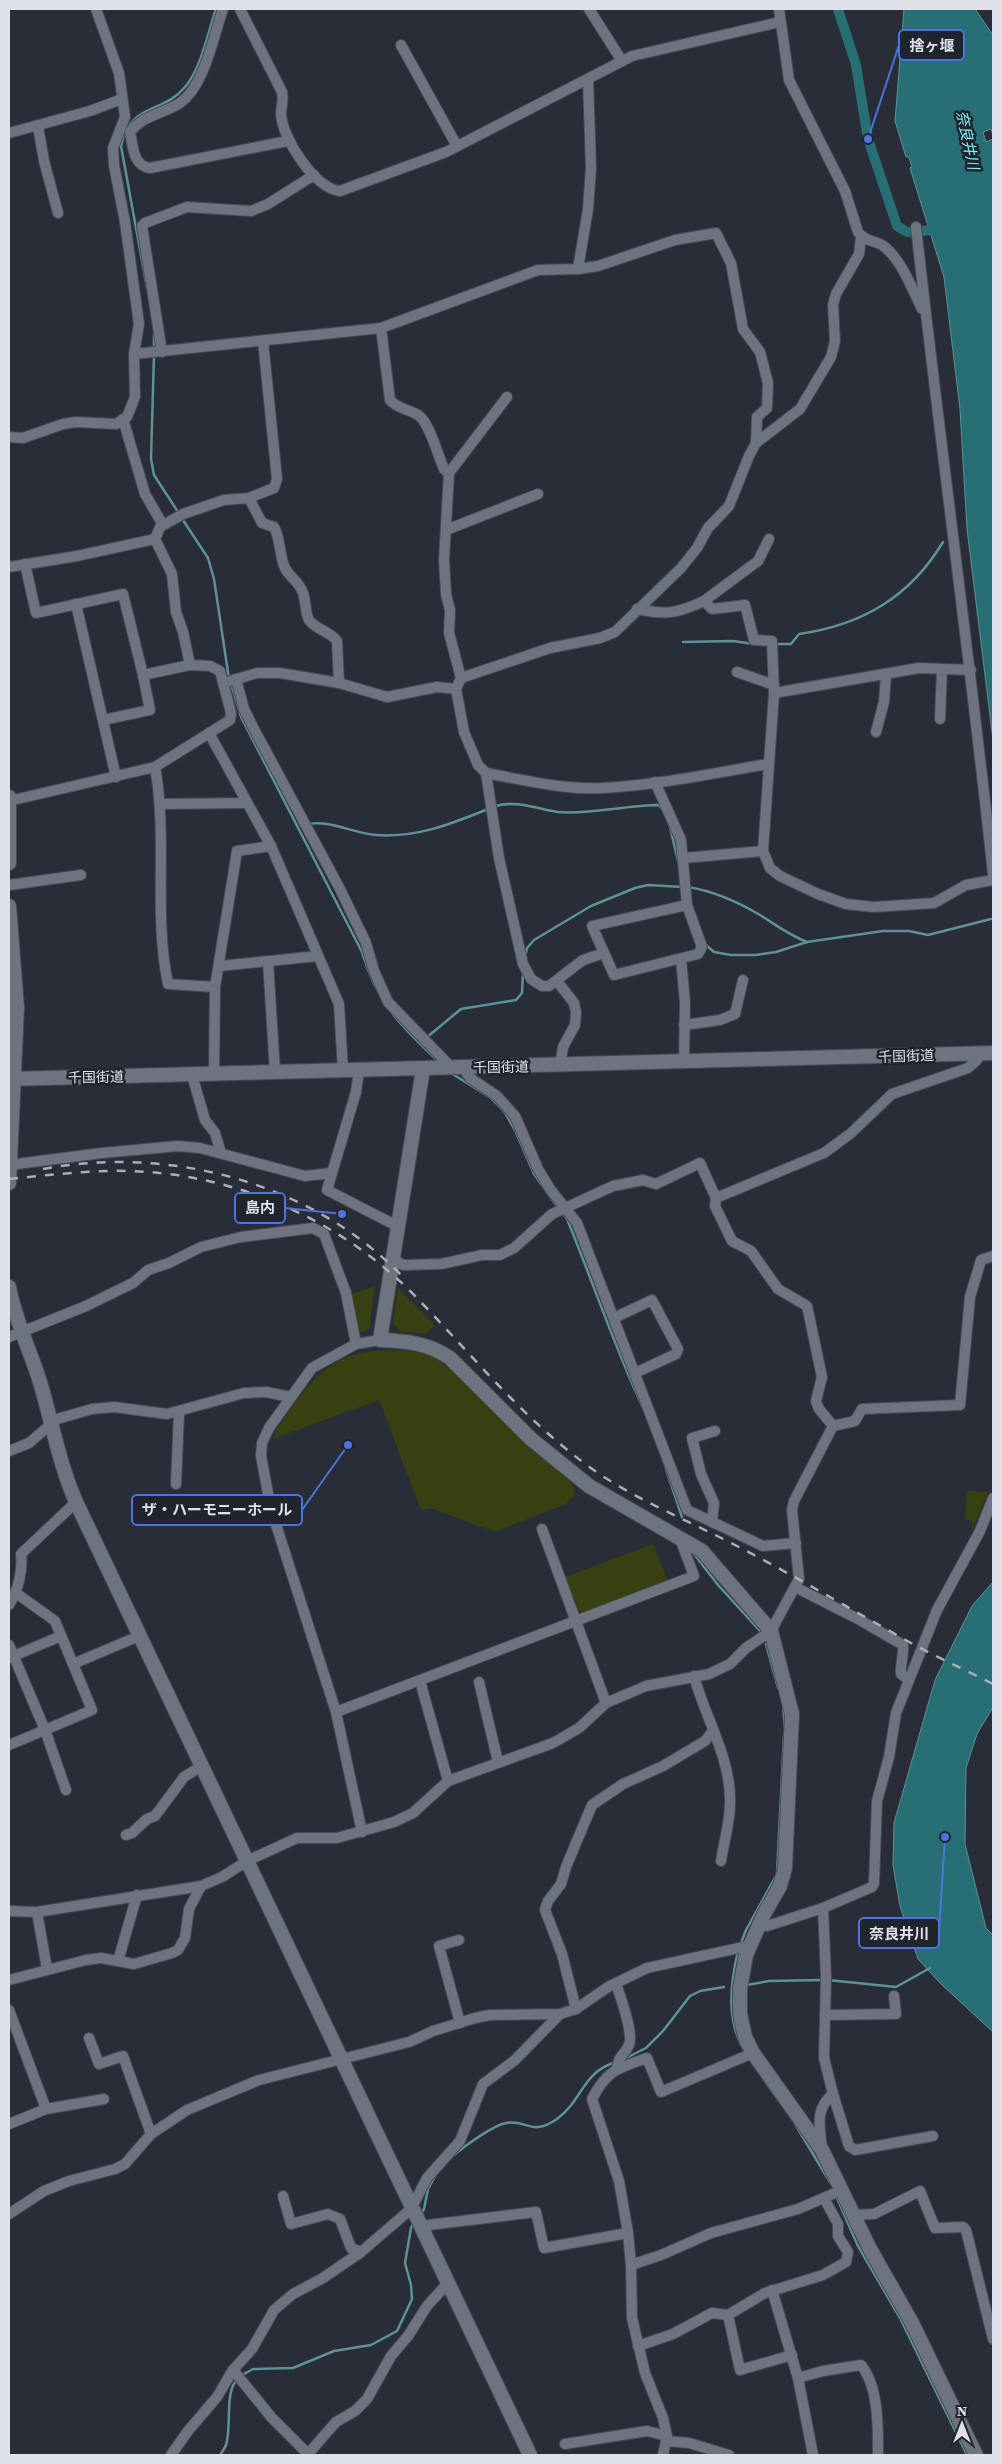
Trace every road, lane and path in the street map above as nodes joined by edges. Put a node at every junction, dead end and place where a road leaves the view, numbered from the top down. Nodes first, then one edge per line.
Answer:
1 (96, 9) edge
2 (223, 9) edge
3 (240, 9) edge
4 (589, 9) edge
5 (779, 9) edge
6 (780, 22) junction
7 (401, 45) dead end
8 (622, 61) junction
9 (588, 79) junction
10 (122, 99) junction
11 (122, 122) junction
12 (38, 126) junction
13 (134, 127) junction
14 (9, 133) edge
15 (288, 141) junction
16 (457, 146) junction
17 (314, 175) junction
18 (58, 213) dead end
19 (916, 227) dead end
20 (861, 237) junction
21 (578, 270) junction
22 (925, 314) junction
23 (381, 328) junction
24 (263, 340) junction
25 (160, 352) junction
26 (138, 353) junction
27 (507, 397) dead end
28 (123, 419) junction
29 (9, 437) edge
30 (756, 443) junction
31 (449, 473) junction
32 (538, 494) dead end
33 (249, 498) junction
34 (163, 525) junction
35 (446, 530) junction
36 (155, 539) junction
37 (769, 539) dead end
38 (25, 564) junction
39 (9, 567) edge
40 (704, 601) junction
41 (76, 604) junction
42 (637, 609) junction
43 (190, 665) junction
44 (942, 670) junction
45 (971, 670) junction
46 (737, 672) dead end
47 (143, 675) junction
48 (886, 675) junction
49 (461, 678) junction
50 (230, 682) junction
51 (339, 683) junction
52 (456, 689) junction
53 (774, 689) junction
54 (940, 719) dead end
55 (103, 720) junction
56 (876, 732) dead end
57 (209, 733) junction
58 (768, 764) junction
59 (155, 766) junction
60 (486, 774) junction
61 (116, 776) junction
62 (655, 782) junction
63 (9, 797) edge
64 (9, 801) edge
65 (247, 803) junction
66 (160, 804) junction
67 (271, 846) junction
68 (764, 851) junction
69 (684, 858) junction
70 (9, 863) edge
71 (81, 874) dead end
72 (993, 874) edge
73 (993, 880) edge
74 (9, 885) edge
75 (688, 905) junction
76 (9, 906) edge
77 (604, 953) junction
78 (318, 956) junction
79 (681, 959) junction
80 (268, 961) junction
81 (220, 966) junction
82 (743, 980) dead end
83 (557, 981) junction
84 (215, 987) junction
85 (684, 1025) junction
86 (986, 1054) edge
87 (684, 1063) junction
88 (560, 1066) junction
89 (451, 1068) junction
90 (423, 1069) junction
91 (343, 1071) junction
92 (359, 1071) junction
93 (275, 1072) junction
94 (192, 1075) junction
95 (214, 1075) junction
96 (11, 1079) edge
97 (220, 1153) junction
98 (10, 1165) edge
99 (332, 1173) junction
100 (9, 1183) edge
101 (716, 1198) junction
102 (562, 1210) junction
103 (399, 1227) junction
104 (993, 1256) edge
105 (393, 1259) junction
106 (9, 1287) edge
107 (614, 1318) junction
108 (16, 1335) edge
109 (380, 1340) junction
110 (356, 1344) junction
111 (635, 1373) junction
112 (291, 1397) junction
113 (179, 1413) junction
114 (50, 1424) junction
115 (833, 1426) junction
116 (715, 1431) dead end
117 (9, 1451) edge
118 (176, 1484) dead end
119 (993, 1498) edge
120 (76, 1502) junction
121 (712, 1522) junction
122 (542, 1529) dead end
123 (679, 1536) junction
124 (796, 1543) junction
125 (794, 1587) junction
126 (16, 1593) junction
127 (9, 1605) edge
128 (578, 1622) junction
129 (771, 1631) junction
130 (61, 1636) junction
131 (139, 1636) junction
132 (9, 1645) edge
133 (11, 1657) edge
134 (72, 1664) junction
135 (694, 1676) junction
136 (909, 1680) junction
137 (420, 1681) junction
138 (479, 1682) dead end
139 (606, 1703) junction
140 (336, 1712) junction
141 (45, 1730) junction
142 (713, 1731) junction
143 (9, 1745) edge
144 (498, 1762) junction
145 (200, 1766) junction
146 (448, 1781) junction
147 (66, 1790) dead end
148 (362, 1832) junction
149 (126, 1835) dead end
150 (247, 1861) junction
151 (722, 1861) dead end
152 (201, 1886) junction
153 (137, 1895) junction
154 (823, 1908) junction
155 (9, 1911) edge
156 (37, 1912) junction
157 (759, 1926) junction
158 (459, 1940) dead end
159 (742, 1947) junction
160 (118, 1961) junction
161 (47, 1969) junction
162 (9, 1980) edge
163 (616, 1983) junction
164 (894, 1996) dead end
165 (576, 2009) junction
166 (9, 2010) edge
167 (560, 2014) junction
168 (826, 2015) junction
169 (460, 2023) junction
170 (89, 2038) dead end
171 (748, 2056) junction
172 (339, 2059) junction
173 (617, 2063) junction
174 (833, 2094) junction
175 (104, 2099) dead end
176 (46, 2109) junction
177 (9, 2124) edge
178 (151, 2134) junction
179 (932, 2136) dead end
180 (822, 2150) junction
181 (834, 2194) junction
182 (283, 2196) dead end
183 (411, 2209) junction
184 (9, 2214) edge
185 (854, 2215) junction
186 (420, 2226) junction
187 (628, 2233) junction
188 (362, 2252) junction
189 (631, 2265) junction
190 (448, 2284) junction
191 (772, 2290) junction
192 (728, 2315) junction
193 (993, 2339) edge
194 (638, 2346) junction
195 (792, 2354) junction
196 (233, 2370) junction
197 (798, 2378) junction
198 (667, 2438) junction
199 (565, 2444) dead end
200 (171, 2455) edge
201 (530, 2455) edge
202 (663, 2455) edge
203 (729, 2455) edge
204 (813, 2455) edge
205 (878, 2455) edge
206 (976, 2455) edge

1 - 10 street
2 - 13 street
3 - 15 street
4 - 8 street
5 - 6 street
6 - 8 street
6 - 20 street
7 - 16 street
8 - 9 street
9 - 16 street
9 - 21 street
10 - 11 street
10 - 12 street
11 - 13 street
11 - 26 street
12 - 14 street
12 - 18 street
13 - 15 street
15 - 17 street
16 - 17 street
17 - 25 street
19 - 22 street
20 - 22 street
20 - 30 street
21 - 23 street
21 - 30 street
22 - 45 street
23 - 24 street
23 - 31 street
24 - 25 street
24 - 33 street
25 - 26 street
26 - 28 street
27 - 31 street
28 - 29 street
28 - 34 street
30 - 42 street
31 - 35 street
32 - 35 street
33 - 34 street
33 - 51 street
34 - 36 street
35 - 49 street
36 - 38 street
36 - 43 street
37 - 40 street
38 - 39 street
38 - 41 street
40 - 42 street
40 - 53 street
41 - 47 street
41 - 55 street
42 - 49 street
43 - 47 street
43 - 50 street
44 - 45 street
44 - 48 street
44 - 54 street
45 - 72 street
46 - 53 street
47 - 55 street
48 - 53 street
48 - 56 street
49 - 52 street
50 - 51 street
50 - 57 street
50 - 89 street
51 - 52 street
52 - 60 street
53 - 58 street
55 - 61 street
57 - 59 street
57 - 65 street
58 - 62 street
58 - 68 street
59 - 61 street
59 - 66 street
60 - 62 street
60 - 83 street
61 - 64 street
62 - 69 street
63 - 64 street
64 - 70 street
65 - 66 street
65 - 67 street
66 - 84 street
67 - 78 street
67 - 81 street
68 - 69 street
68 - 73 street
69 - 75 street
71 - 74 street
75 - 77 street
75 - 79 street
76 - 96 street
77 - 79 street
77 - 83 street
78 - 80 street
78 - 91 street
79 - 85 street
80 - 81 street
80 - 93 street
81 - 84 street
82 - 85 street
83 - 88 street
84 - 95 street
85 - 87 street
86 - 87 street, 千国街道
86 - 101 street
87 - 88 street, 千国街道
88 - 89 street, 千国街道
89 - 90 street, 千国街道
89 - 102 street
90 - 92 street, 千国街道
90 - 103 street
91 - 92 street, 千国街道
91 - 93 street, 千国街道
92 - 99 street
93 - 95 street, 千国街道
94 - 95 street, 千国街道
94 - 96 street, 千国街道
94 - 97 street
96 - 98 street
97 - 98 street
97 - 99 street
98 - 100 street
99 - 103 street
101 - 102 street
101 - 115 street
102 - 105 street
102 - 107 street
103 - 105 street
104 - 115 street
105 - 109 street
106 - 108 street
107 - 111 street
107 - 111 street
108 - 110 street
108 - 114 street
109 - 110 street
109 - 123 street
110 - 112 street
111 - 121 street
112 - 113 street
112 - 140 street
113 - 114 street
113 - 118 street
114 - 117 street
114 - 120 street
115 - 124 street
116 - 121 street
119 - 136 street
120 - 126 street
120 - 131 street
121 - 124 street
122 - 128 street
123 - 128 street
123 - 129 street
124 - 125 street
125 - 129 street
125 - 136 street
126 - 127 street
126 - 130 street
128 - 137 street
128 - 139 street
129 - 135 street
129 - 157 street
130 - 133 street
130 - 134 street
131 - 134 street
131 - 145 street
132 - 133 street
133 - 141 street
134 - 141 street
135 - 139 street
135 - 142 street
136 - 154 street
137 - 140 street
137 - 146 street
138 - 144 street
139 - 144 street
140 - 148 street
141 - 143 street
141 - 147 street
142 - 151 street
142 - 165 street
144 - 146 street
145 - 149 street
145 - 150 street
146 - 148 street
148 - 150 street
150 - 152 street
150 - 172 street
152 - 153 street
152 - 160 street
153 - 156 street
153 - 160 street
154 - 157 street
154 - 168 street
155 - 156 street
156 - 161 street
157 - 159 street
158 - 169 street
159 - 163 street
159 - 171 street
160 - 161 street
161 - 162 street
163 - 165 street
163 - 173 street
164 - 168 street
165 - 167 street
166 - 176 street
167 - 169 street
167 - 183 street
168 - 174 street
169 - 172 street
170 - 178 street
171 - 173 street
171 - 180 street
172 - 178 street
172 - 183 street
173 - 187 street
174 - 179 street
174 - 180 street
175 - 176 street
176 - 177 street
178 - 184 street
180 - 181 street
181 - 185 street
181 - 189 street
181 - 191 street
182 - 188 street
183 - 186 street
183 - 188 street
185 - 193 street
185 - 206 street
186 - 187 street
186 - 190 street
187 - 189 street
188 - 196 street
189 - 194 street
190 - 196 street
190 - 201 street
191 - 192 street
191 - 195 street
192 - 194 street
192 - 195 street
194 - 198 street
195 - 197 street
196 - 200 street
197 - 204 street
197 - 205 street
198 - 199 street
198 - 202 street
198 - 203 street

